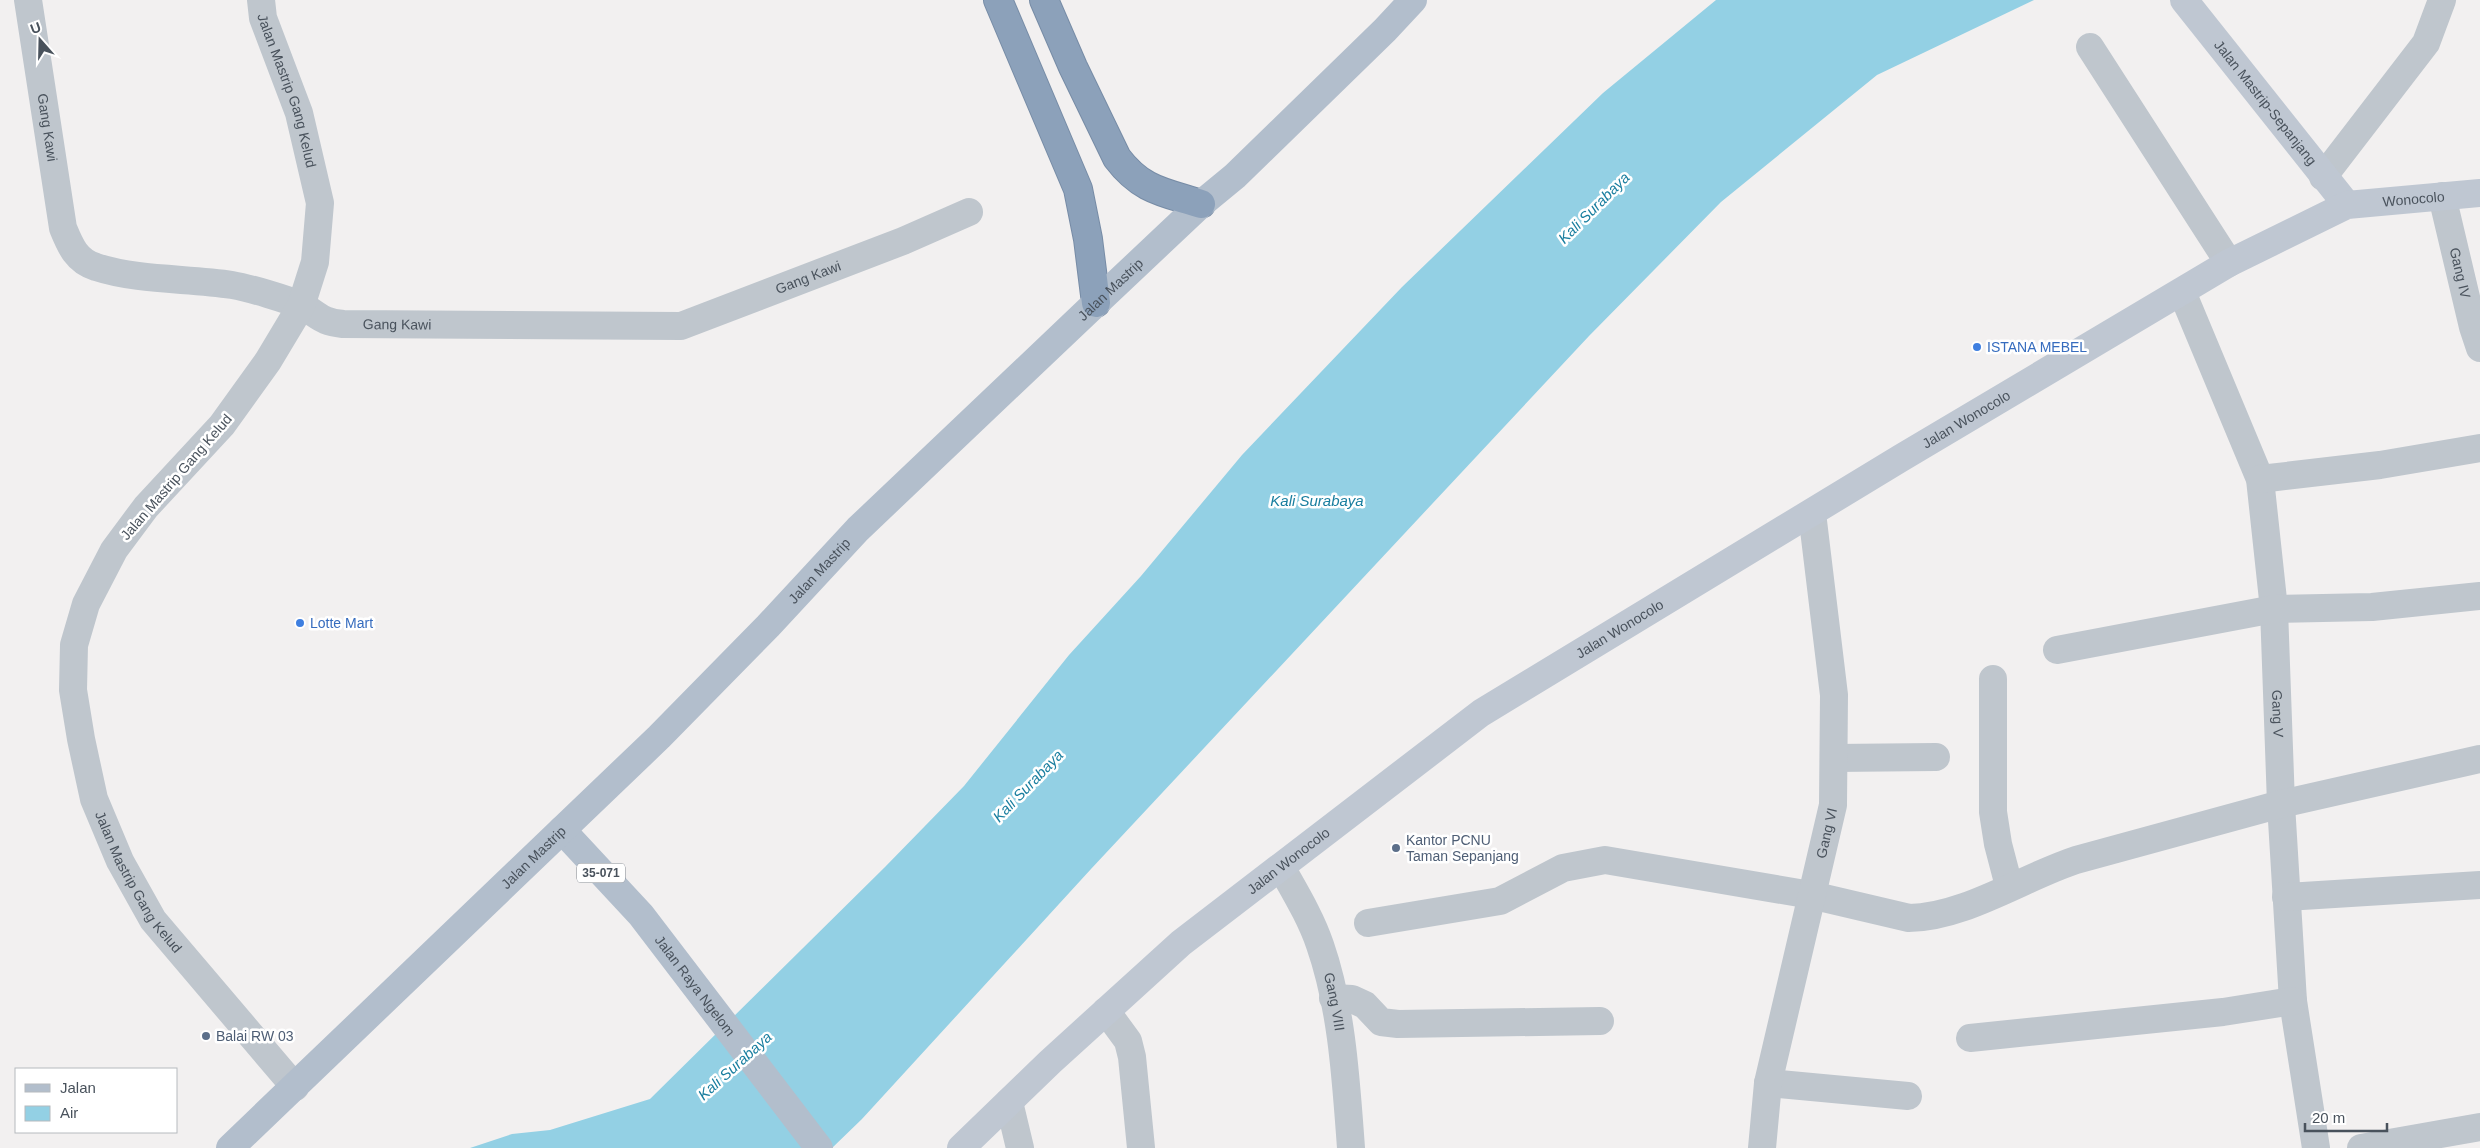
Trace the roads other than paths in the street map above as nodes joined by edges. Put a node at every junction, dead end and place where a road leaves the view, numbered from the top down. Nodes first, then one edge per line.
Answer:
1 (28, 0) edge
2 (261, 0) edge
3 (998, 0) edge
4 (1044, 0) edge
5 (1413, 0) edge
6 (2184, 0) edge
7 (2442, 0) edge
8 (2090, 47) dead end
9 (2323, 177) junction
10 (2480, 193) edge
11 (2442, 196) junction
12 (1201, 204) junction
13 (2347, 205) junction
14 (969, 212) dead end
15 (2229, 263) junction
16 (2182, 292) junction
17 (1096, 303) junction
18 (301, 306) junction
19 (2480, 348) edge
20 (2480, 448) edge
21 (2260, 479) junction
22 (1812, 513) junction
23 (2480, 596) edge
24 (2274, 609) junction
25 (2057, 650) dead end
26 (1993, 679) dead end
27 (1936, 757) dead end
28 (1834, 758) junction
29 (2480, 759) edge
30 (2281, 804) junction
31 (562, 830) junction
32 (1281, 866) junction
33 (2480, 885) edge
34 (2009, 886) junction
35 (1811, 895) junction
36 (2286, 897) junction
37 (1368, 923) dead end
38 (1333, 998) junction
39 (2293, 1001) junction
40 (1106, 1011) junction
41 (1600, 1021) dead end
42 (1970, 1038) dead end
43 (1768, 1083) junction
44 (295, 1087) junction
45 (1908, 1096) dead end
46 (1009, 1102) junction
47 (2480, 1127) edge
48 (230, 1148) edge
49 (819, 1148) edge
50 (961, 1148) edge
51 (1020, 1148) edge
52 (1141, 1148) edge
53 (1351, 1148) edge
54 (1762, 1148) edge
55 (2316, 1148) edge
56 (2361, 1148) edge

1 - 18 street, Gang Kawi
2 - 18 street, Jalan Mastrip Gang Kelud
3 - 17 highway
4 - 12 highway
5 - 12 main road, Jalan Mastrip
6 - 9 main road, Jalan Mastrip-Sepanjang
7 - 9 street
8 - 15 street
9 - 13 main road, Jalan Mastrip-Sepanjang
10 - 11 main road, Wonocolo
11 - 13 main road, Wonocolo
11 - 19 street, Gang IV
12 - 17 main road, Jalan Mastrip
13 - 15 main road, Jalan Wonocolo
14 - 18 street, Gang Kawi
15 - 16 main road, Jalan Wonocolo
16 - 21 street, Gang V
16 - 22 main road, Jalan Wonocolo
17 - 31 main road, Jalan Mastrip
18 - 44 street, Jalan Mastrip Gang Kelud
20 - 21 street
21 - 24 street, Gang V
22 - 28 street, Gang VI
22 - 32 main road, Jalan Wonocolo
23 - 24 street
24 - 25 street
24 - 30 street, Gang V
26 - 34 street
27 - 28 street
28 - 35 street, Gang VI
29 - 30 street
30 - 34 street
30 - 36 street, Gang V
31 - 44 main road, Jalan Mastrip
31 - 49 main road, Jalan Raya Ngelom / 35-071
32 - 38 street, Gang VIII
32 - 40 main road, Jalan Wonocolo
33 - 36 street
34 - 35 street
35 - 37 street
35 - 43 street, Gang VI
36 - 39 street, Gang V
38 - 41 street
38 - 53 street, Gang VIII
39 - 42 street
39 - 55 street, Gang V
40 - 46 main road, Jalan Wonocolo
40 - 52 street
43 - 45 street
43 - 54 street, Gang VI
44 - 48 main road, Jalan Mastrip
46 - 50 main road, Jalan Wonocolo
46 - 51 street
47 - 56 street

